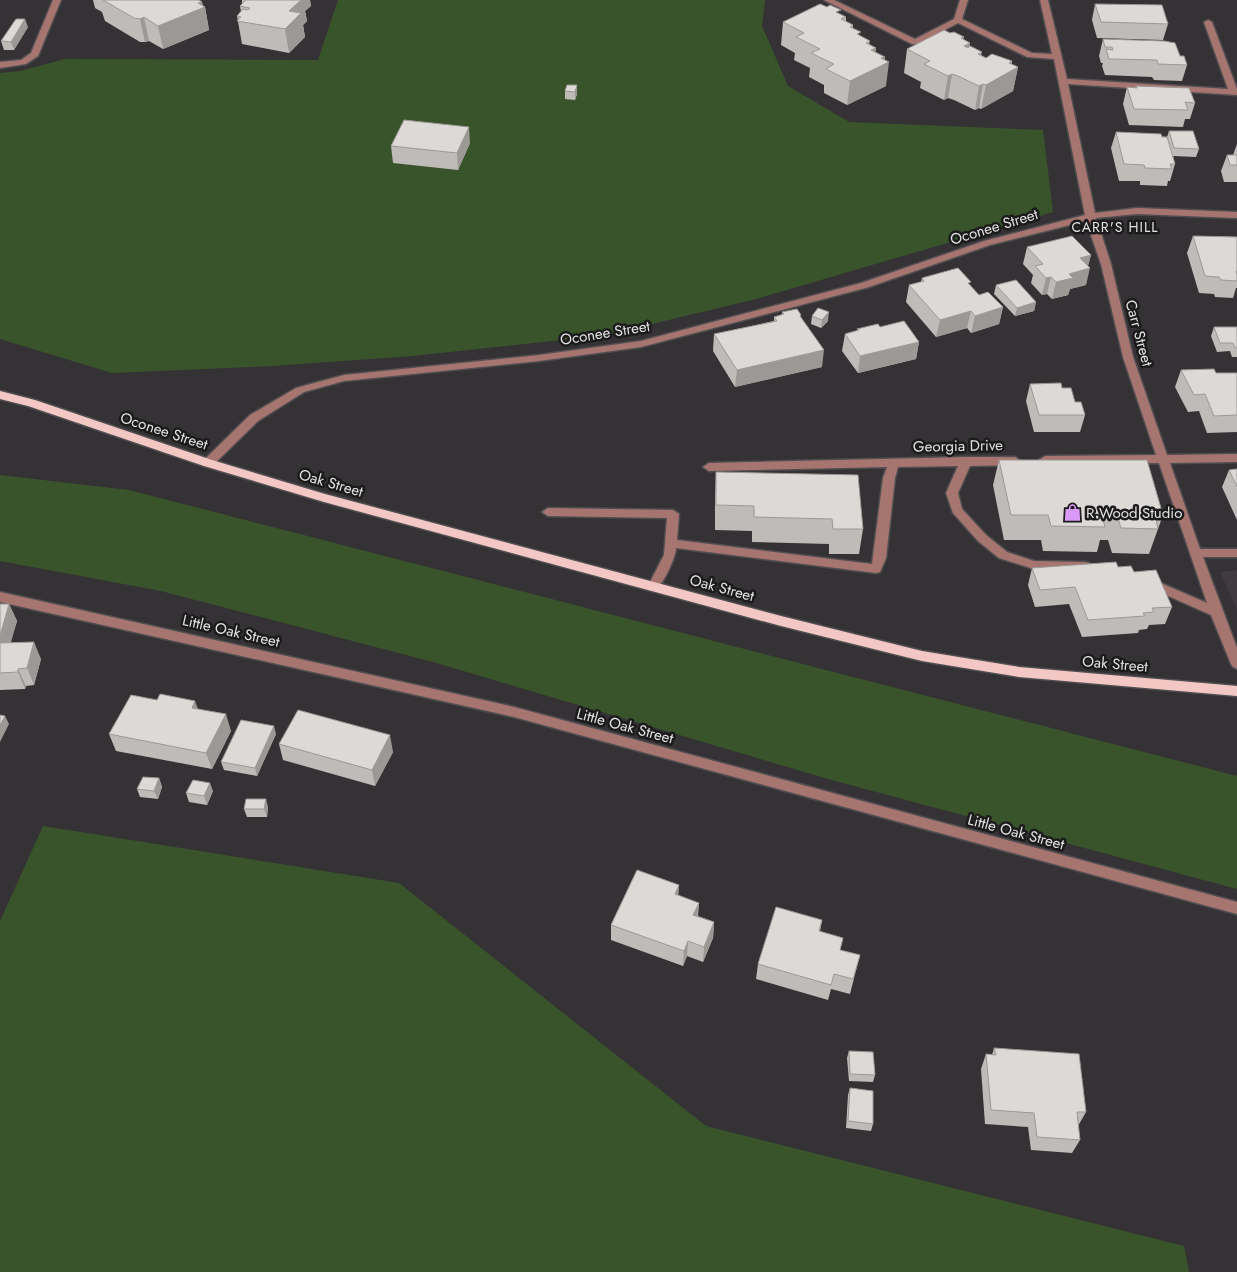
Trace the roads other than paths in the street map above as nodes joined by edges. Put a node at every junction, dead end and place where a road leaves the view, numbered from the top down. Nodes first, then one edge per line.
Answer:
1 (57, 0) edge
2 (828, 0) edge
3 (964, 0) edge
4 (1044, 0) edge
5 (958, 20) junction
6 (1208, 22) dead end
7 (1056, 57) junction
8 (0, 65) edge
9 (1063, 81) junction
10 (1235, 91) edge
11 (1237, 215) edge
12 (1091, 216) junction
13 (0, 395) edge
14 (1237, 458) edge
15 (1164, 459) junction
16 (966, 461) junction
17 (894, 462) junction
18 (208, 463) junction
19 (708, 467) dead end
20 (548, 512) dead end
21 (670, 543) junction
22 (1196, 552) junction
23 (1237, 553) edge
24 (1097, 566) edge
25 (1140, 579) edge
26 (654, 586) junction
27 (0, 597) edge
28 (1216, 612) junction
29 (1237, 664) edge
30 (1237, 691) edge
31 (1237, 908) edge

1 - 8 street
2 - 5 street
3 - 5 street
4 - 7 street, Carr Street
5 - 7 street
6 - 10 street
7 - 9 street, Carr Street
9 - 10 street
9 - 12 street, Carr Street
11 - 12 street, Oconee Street
12 - 15 street, Carr Street
12 - 18 street, Oconee Street
13 - 18 main road, Oconee Street
14 - 15 street, Georgia Drive
15 - 16 street, Georgia Drive
15 - 22 street, Carr Street
16 - 17 street, Georgia Drive
16 - 24 street
17 - 19 street, Georgia Drive
17 - 21 street
18 - 26 main road, Oak Street
20 - 21 street
21 - 26 street
22 - 23 street
22 - 28 street, Carr Street
25 - 28 street
26 - 30 main road, Oak Street
27 - 31 street, Little Oak Street
28 - 29 street, Carr Street

